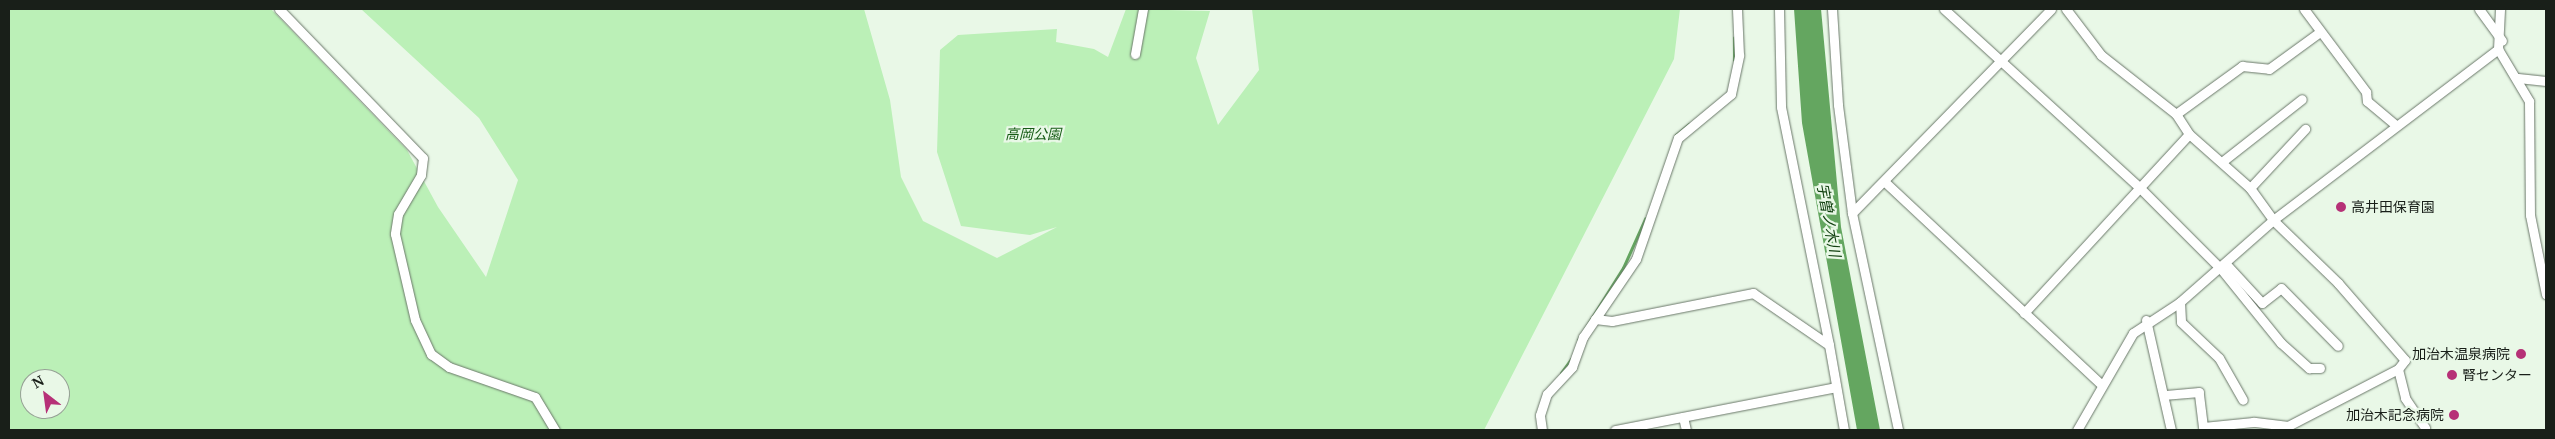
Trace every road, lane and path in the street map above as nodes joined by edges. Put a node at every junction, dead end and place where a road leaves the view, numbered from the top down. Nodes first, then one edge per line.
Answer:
1 (279, 9) edge
2 (1142, 9) edge
3 (1737, 9) edge
4 (1779, 9) edge
5 (1832, 9) edge
6 (1944, 9) edge
7 (2051, 9) edge
8 (2066, 9) edge
9 (2304, 9) edge
10 (2479, 9) edge
11 (2500, 9) edge
12 (2320, 32) junction
13 (2500, 45) junction
14 (1135, 54) dead end
15 (2001, 62) junction
16 (2518, 78) junction
17 (2546, 81) edge
18 (2302, 99) dead end
19 (2176, 114) junction
20 (2396, 125) junction
21 (2306, 129) dead end
22 (2189, 134) junction
23 (2223, 161) junction
24 (1886, 183) junction
25 (2140, 188) junction
26 (2250, 188) junction
27 (1852, 213) junction
28 (2273, 220) junction
29 (2223, 267) junction
30 (2546, 294) edge
31 (2180, 302) junction
32 (2024, 313) junction
33 (1595, 319) junction
34 (2146, 320) junction
35 (1829, 345) junction
36 (2338, 346) dead end
37 (2320, 368) dead end
38 (2398, 369) junction
39 (2102, 385) junction
40 (1836, 387) junction
41 (2166, 395) junction
42 (2243, 400) dead end
43 (1683, 417) junction
44 (2286, 428) edge
45 (2425, 428) dead end
46 (555, 430) edge
47 (1542, 430) edge
48 (1615, 430) edge
49 (1686, 430) edge
50 (1844, 430) edge
51 (1898, 430) edge
52 (2076, 430) edge
53 (2171, 430) edge

1 - 46 street
2 - 14 street
3 - 33 street
4 - 35 street
5 - 27 street
6 - 15 street
7 - 15 street
8 - 19 street
9 - 12 street
10 - 13 street
11 - 13 street
12 - 19 street
12 - 20 street
13 - 16 street
13 - 20 street
15 - 24 street
15 - 25 street
16 - 17 street
16 - 30 street
18 - 23 street
19 - 22 street
20 - 28 street
21 - 26 street
22 - 23 street
22 - 25 street
23 - 26 street
24 - 27 street
24 - 32 street
25 - 29 street
25 - 32 street
26 - 28 street
27 - 51 street
28 - 29 street
28 - 38 street
29 - 31 street
29 - 36 street
29 - 37 street
31 - 34 street
31 - 42 street
32 - 39 street
33 - 35 street
33 - 47 street
34 - 39 street
34 - 41 street
35 - 40 street
38 - 44 street
38 - 45 street
39 - 52 street
40 - 43 street
40 - 50 street
41 - 44 street
41 - 53 street
43 - 48 street
43 - 49 street

